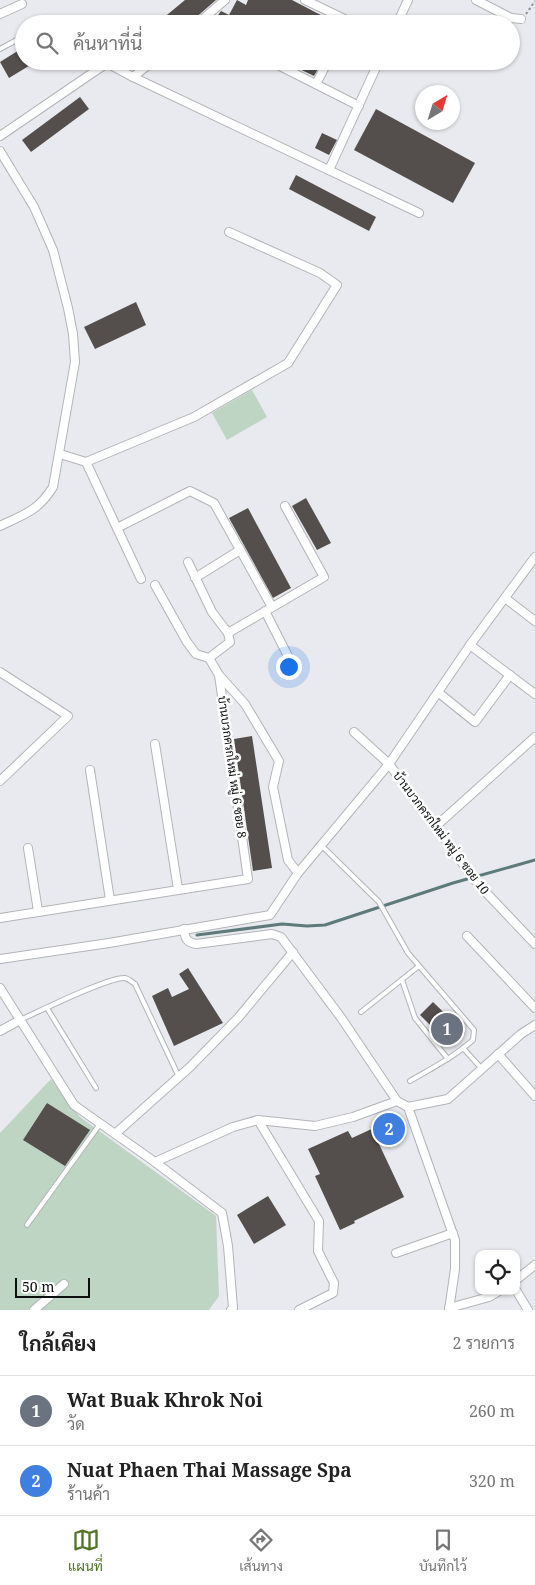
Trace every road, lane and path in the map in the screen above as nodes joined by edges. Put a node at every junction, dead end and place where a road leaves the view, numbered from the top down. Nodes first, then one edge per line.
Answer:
1 (225, 0) edge
2 (305, 0) edge
3 (408, 0) edge
4 (476, 0) edge
5 (535, 1) edge
6 (22, 4) dead end
7 (0, 14) edge
8 (208, 15) edge
9 (334, 15) edge
10 (401, 15) edge
11 (505, 15) edge
12 (521, 20) edge
13 (15, 41) edge
14 (0, 49) edge
15 (97, 70) edge
16 (120, 70) edge
17 (141, 70) edge
18 (288, 70) edge
19 (323, 70) edge
20 (375, 70) edge
21 (133, 77) junction
22 (316, 84) junction
23 (359, 106) junction
24 (0, 136) edge
25 (0, 151) edge
26 (329, 170) junction
27 (419, 213) dead end
28 (229, 232) dead end
29 (60, 454) junction
30 (86, 462) junction
31 (285, 506) dead end
32 (0, 526) edge
33 (117, 528) junction
34 (240, 550) junction
35 (535, 558) edge
36 (188, 562) dead end
37 (196, 578) junction
38 (142, 579) dead end
39 (155, 584) dead end
40 (505, 598) junction
41 (269, 609) junction
42 (535, 621) edge
43 (228, 633) junction
44 (470, 645) junction
45 (209, 658) junction
46 (292, 664) dead end
47 (0, 672) edge
48 (510, 675) junction
49 (218, 676) junction
50 (438, 693) junction
51 (535, 694) edge
52 (354, 732) dead end
53 (535, 737) edge
54 (155, 744) dead end
55 (389, 764) junction
56 (90, 770) dead end
57 (0, 781) edge
58 (435, 827) junction
59 (321, 846) junction
60 (28, 848) dead end
61 (298, 874) junction
62 (178, 889) junction
63 (110, 900) junction
64 (38, 911) junction
65 (0, 918) edge
66 (184, 929) junction
67 (467, 936) dead end
68 (535, 944) edge
69 (293, 952) junction
70 (0, 959) edge
71 (420, 966) junction
72 (402, 980) junction
73 (0, 988) edge
74 (47, 1008) junction
75 (535, 1008) edge
76 (361, 1012) dead end
77 (20, 1020) junction
78 (535, 1025) edge
79 (0, 1031) edge
80 (464, 1048) junction
81 (498, 1054) junction
82 (448, 1059) junction
83 (482, 1069) junction
84 (179, 1077) junction
85 (410, 1081) dead end
86 (96, 1088) dead end
87 (535, 1096) edge
88 (397, 1101) junction
89 (408, 1107) junction
90 (258, 1120) junction
91 (100, 1124) junction
92 (115, 1134) junction
93 (155, 1162) junction
94 (27, 1225) dead end
95 (453, 1233) junction
96 (396, 1253) dead end
97 (535, 1265) edge
98 (520, 1277) edge
99 (64, 1284) dead end
100 (492, 1295) edge
101 (519, 1295) edge
102 (449, 1309) edge
103 (34, 1310) edge
104 (231, 1310) edge
105 (299, 1310) edge
106 (528, 1310) edge

1 - 8 street
2 - 9 street
3 - 10 street
4 - 11 street
5 - 12 path
6 - 7 street
13 - 14 lane
15 - 24 street
16 - 21 street
17 - 21 street
18 - 22 street
19 - 22 street
20 - 23 street
21 - 26 street
22 - 23 street
23 - 26 street
25 - 29 street
26 - 27 street
28 - 30 street
29 - 30 street
29 - 32 street
30 - 33 street
31 - 41 street
33 - 34 street
33 - 38 street
34 - 37 street
34 - 41 street
35 - 40 street
36 - 37 street
37 - 43 street
39 - 45 street
40 - 42 street
40 - 44 street
41 - 43 street
41 - 46 street
43 - 45 street
44 - 48 street
44 - 50 street
45 - 49 street, บ้านบวกครกใหม่ หมู่ 6 ซอย 8
47 - 57 street
48 - 50 street
48 - 51 street
49 - 61 street
49 - 62 street, บ้านบวกครกใหม่ หมู่ 6 ซอย 8
50 - 55 street
52 - 55 street, บ้านบวกครกใหม่ หมู่ 6 ซอย 10
53 - 58 street
54 - 62 street
55 - 58 street, บ้านบวกครกใหม่ หมู่ 6 ซอย 10
55 - 59 street
56 - 63 street
58 - 68 street, บ้านบวกครกใหม่ หมู่ 6 ซอย 10
59 - 61 street
59 - 71 lane
60 - 64 street
61 - 66 street
62 - 63 street
63 - 64 street
64 - 65 street
66 - 69 street
66 - 70 street
67 - 75 street
69 - 84 street
69 - 88 street
71 - 72 lane
71 - 80 lane
72 - 76 lane
72 - 82 lane
73 - 77 street
74 - 77 lane
74 - 84 lane
74 - 86 lane
77 - 79 street
77 - 91 street
78 - 81 street
80 - 82 lane
80 - 83 lane
81 - 83 street
81 - 87 street
82 - 85 lane
83 - 89 street
84 - 92 street
88 - 89 street
88 - 90 street
89 - 95 street
90 - 93 street
90 - 105 street
91 - 92 street
91 - 94 lane
92 - 93 street
93 - 104 street
95 - 96 street
95 - 102 street
97 - 98 street
99 - 103 street
100 - 102 street
101 - 106 street

